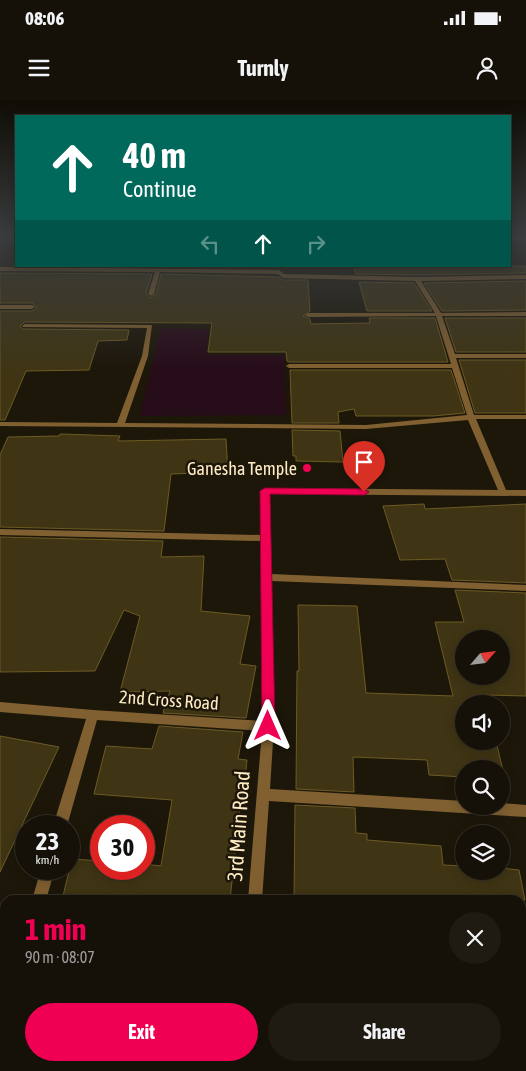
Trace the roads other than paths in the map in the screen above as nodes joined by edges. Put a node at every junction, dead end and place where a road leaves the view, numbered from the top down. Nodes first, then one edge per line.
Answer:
1 (155, 280) edge
2 (417, 280) edge
3 (151, 294) dead end
4 (0, 307) edge
5 (32, 307) dead end
6 (526, 314) edge
7 (439, 315) junction
8 (308, 316) dead end
9 (25, 326) dead end
10 (452, 356) junction
11 (526, 356) edge
12 (289, 366) dead end
13 (455, 366) junction
14 (526, 417) edge
15 (471, 418) junction
16 (0, 424) edge
17 (120, 425) junction
18 (503, 493) junction
19 (526, 493) edge
20 (0, 532) edge
21 (266, 538) junction
22 (267, 577) junction
23 (526, 588) edge
24 (0, 706) edge
25 (93, 715) junction
26 (268, 726) junction
27 (263, 795) junction
28 (526, 811) edge
29 (63, 815) edge
30 (45, 880) edge
31 (40, 895) edge
32 (255, 895) edge

1 - 3 street
2 - 7 street
4 - 5 street
6 - 7 street
7 - 8 street
7 - 10 street
9 - 17 street
10 - 11 street
10 - 13 street
12 - 13 street
13 - 15 street
14 - 15 street
15 - 17 street
15 - 18 street
16 - 17 street
18 - 19 street
18 - 21 street
20 - 21 street
21 - 22 street
22 - 23 street
22 - 26 street
24 - 25 street, 2nd Cross Road
25 - 26 street, 2nd Cross Road
25 - 29 street
26 - 27 street, 3rd Main Road
27 - 28 street
27 - 32 street, 3rd Main Road
30 - 31 street

